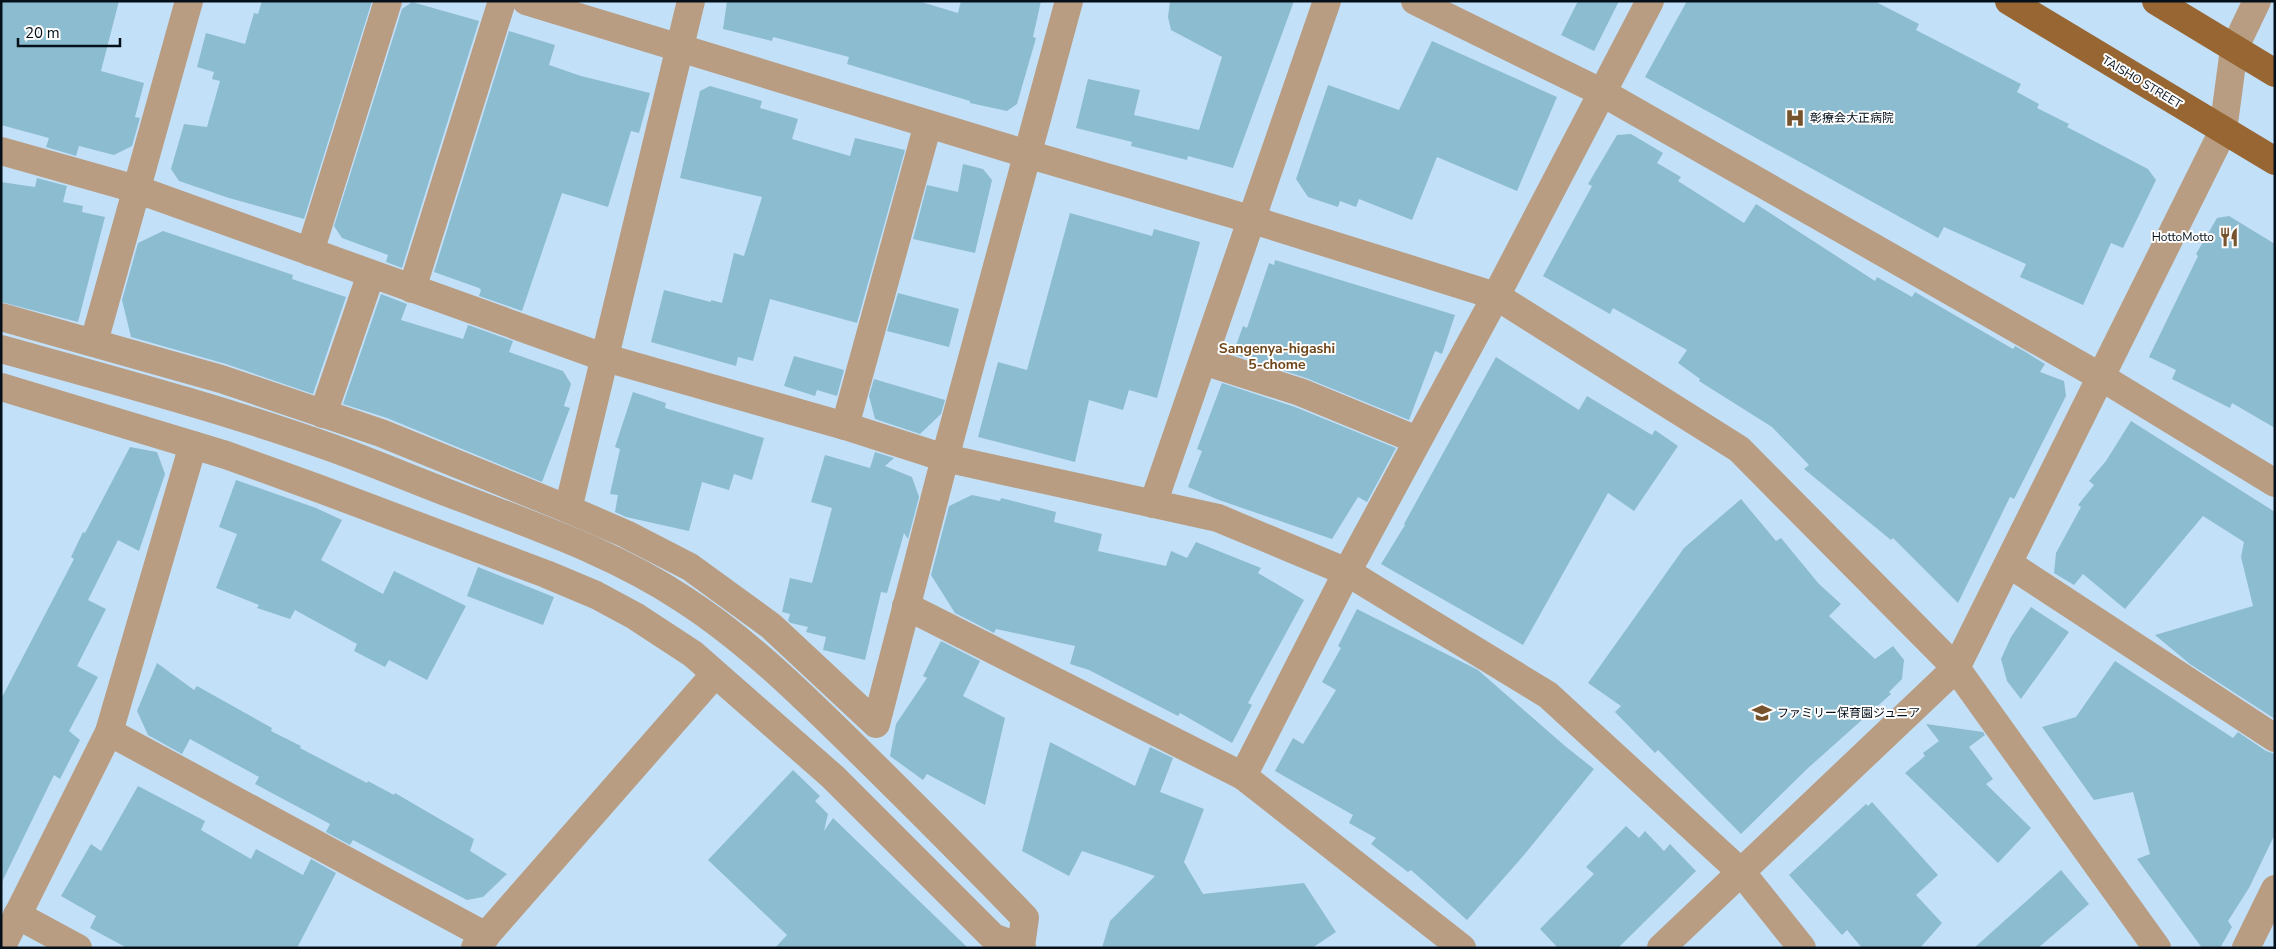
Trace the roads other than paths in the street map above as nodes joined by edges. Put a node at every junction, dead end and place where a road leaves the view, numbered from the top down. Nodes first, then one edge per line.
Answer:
1 (189, 1) edge
2 (388, 1) edge
3 (502, 1) edge
4 (526, 1) edge
5 (691, 1) edge
6 (1069, 1) edge
7 (1327, 1) edge
8 (1415, 1) edge
9 (1650, 1) edge
10 (2009, 1) edge
11 (2156, 1) edge
12 (2256, 1) edge
13 (681, 48) junction
14 (2234, 49) junction
15 (2275, 73) edge
16 (1603, 93) junction
17 (928, 124) junction
18 (2223, 130) junction
19 (1, 151) edge
20 (1026, 154) junction
21 (2275, 161) edge
22 (136, 190) junction
23 (1253, 220) junction
24 (310, 252) junction
25 (371, 274) junction
26 (412, 289) junction
27 (1496, 296) junction
28 (1, 317) edge
29 (94, 342) junction
30 (1, 349) edge
31 (606, 358) junction
32 (1203, 361) junction
33 (2101, 377) junction
34 (1, 387) edge
35 (323, 414) junction
36 (845, 426) junction
37 (1417, 440) junction
38 (193, 445) junction
39 (945, 458) junction
40 (2275, 483) edge
41 (1153, 504) junction
42 (568, 509) junction
43 (2009, 564) junction
44 (1347, 572) junction
45 (906, 606) junction
46 (1956, 668) junction
47 (715, 674) junction
48 (109, 732) junction
49 (2275, 738) edge
50 (1243, 776) junction
51 (1742, 874) junction
52 (2275, 889) edge
53 (17, 915) junction
54 (480, 942) edge
55 (1022, 947) edge
56 (1, 948) edge
57 (78, 948) edge
58 (1462, 948) edge
59 (1661, 948) edge
60 (1802, 948) edge
61 (2157, 948) edge
62 (2246, 948) edge

1 - 22 street
2 - 24 street
3 - 26 street
4 - 13 street
5 - 13 street
6 - 20 street
7 - 23 street
8 - 16 street
9 - 16 street
10 - 18 main road, TAISHO STREET
11 - 14 main road
12 - 14 street
13 - 17 street
13 - 31 street
14 - 15 main road
14 - 18 street
16 - 27 street
16 - 33 street
17 - 20 street
17 - 36 street
18 - 21 main road, TAISHO STREET
18 - 33 street
19 - 22 street
20 - 23 street
20 - 39 street
22 - 24 street
22 - 29 street
23 - 27 street
23 - 32 street
24 - 25 street
25 - 26 street
25 - 35 street
26 - 31 street
27 - 37 street
27 - 46 street
28 - 29 street
29 - 35 street
30 - 55 street
31 - 36 street
31 - 42 street
32 - 37 street
32 - 41 street
33 - 40 street
33 - 43 street
34 - 38 street
35 - 42 street
36 - 39 street
37 - 44 street
38 - 47 street
38 - 48 street
39 - 41 street
39 - 45 street
41 - 44 street
42 - 45 street
43 - 46 street
43 - 49 street
44 - 50 street
44 - 51 street
45 - 50 street
46 - 51 street
46 - 61 street
47 - 54 street
47 - 55 street
48 - 53 street
48 - 54 street
50 - 58 street
51 - 59 street
51 - 60 street
52 - 62 street
53 - 56 street
53 - 57 street

